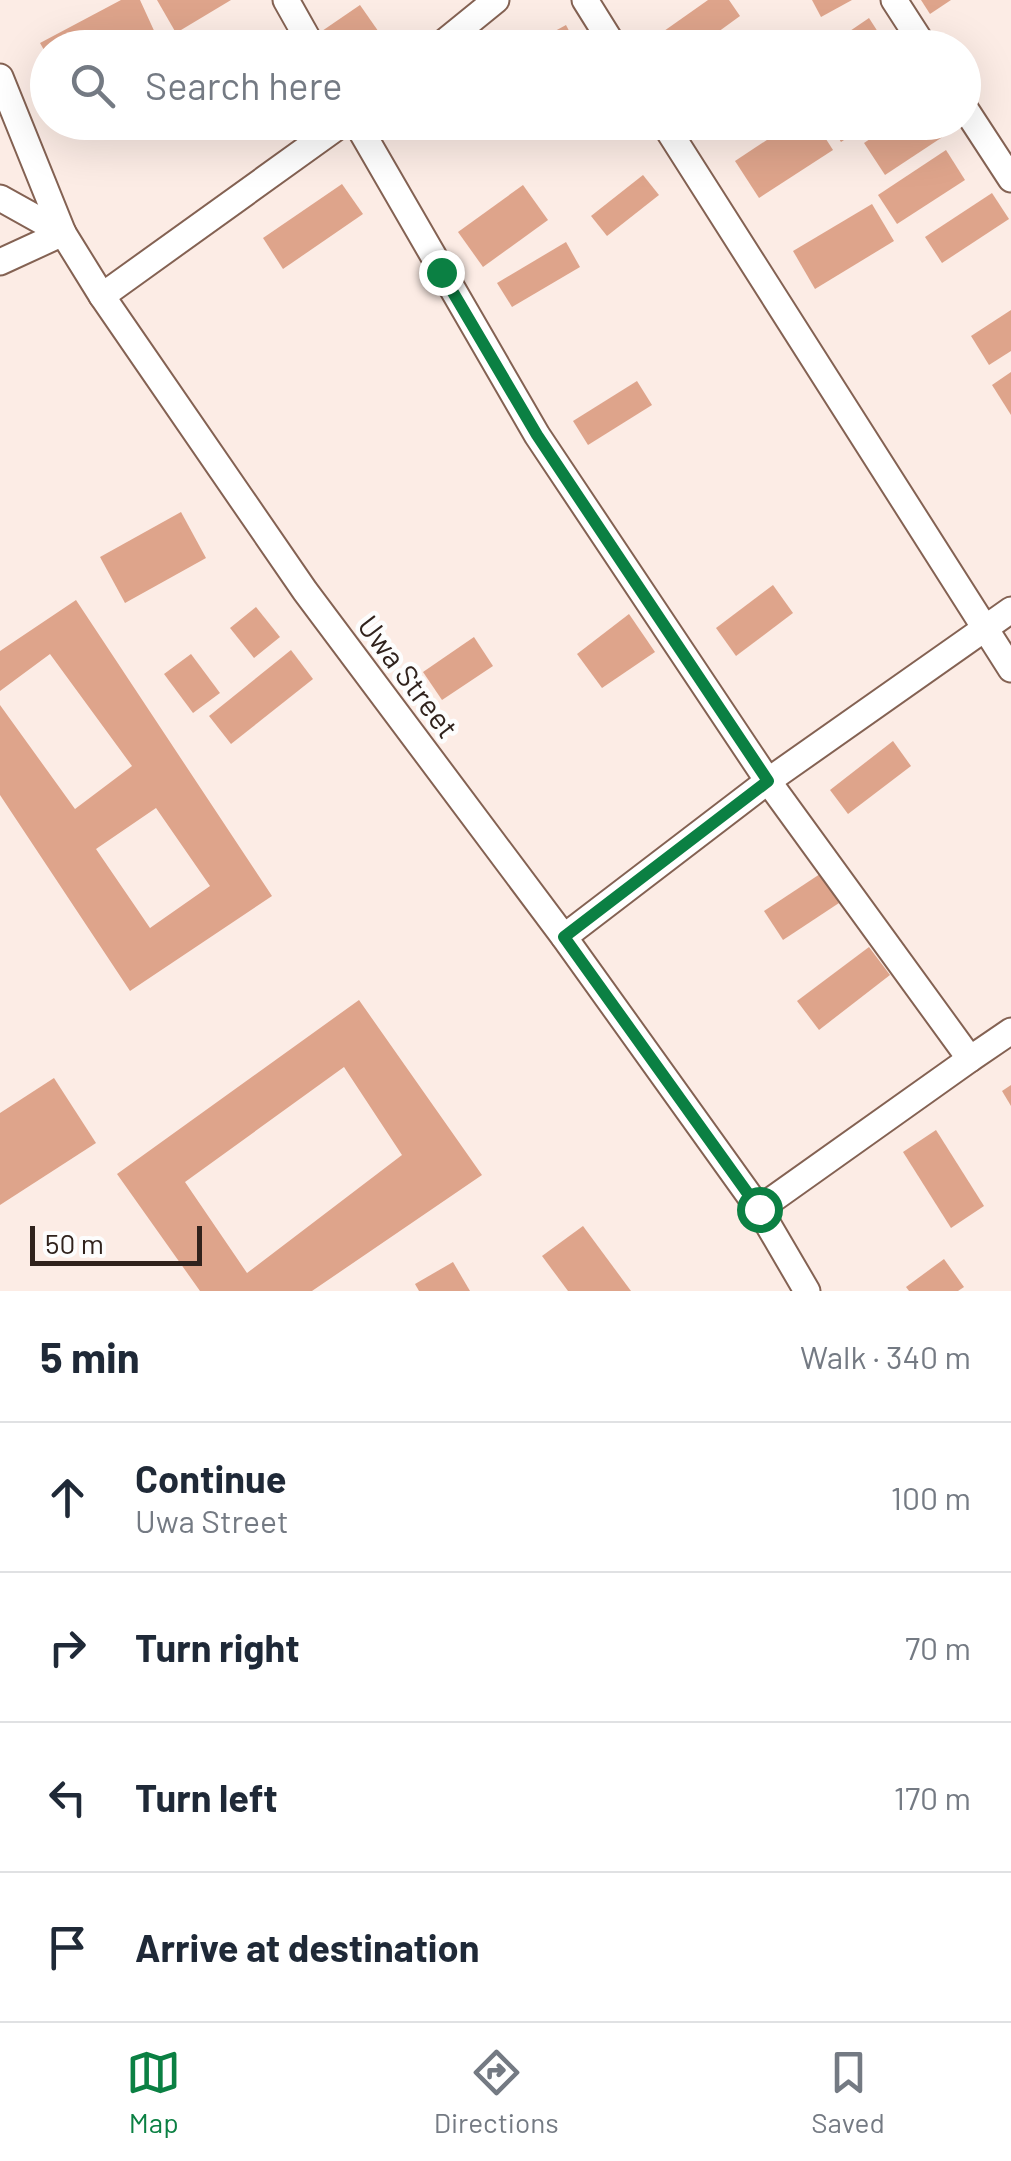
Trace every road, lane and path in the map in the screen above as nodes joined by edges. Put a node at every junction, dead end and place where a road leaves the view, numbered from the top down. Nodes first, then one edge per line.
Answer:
1 (286, 0) edge
2 (496, 0) edge
3 (585, 0) edge
4 (894, 0) edge
5 (303, 30) edge
6 (460, 30) edge
7 (604, 30) edge
8 (913, 30) edge
9 (0, 76) edge
10 (981, 133) edge
11 (319, 140) edge
12 (366, 140) edge
13 (674, 140) edge
14 (1011, 180) edge
15 (0, 198) edge
16 (63, 233) junction
17 (0, 262) edge
18 (102, 296) junction
19 (1011, 610) edge
20 (986, 628) junction
21 (1011, 669) edge
22 (768, 781) junction
23 (564, 937) junction
24 (1011, 1031) edge
25 (970, 1059) junction
26 (759, 1209) junction
27 (807, 1291) edge

1 - 5 street
2 - 6 street
3 - 7 street
4 - 8 street
9 - 16 street, Uwa Street
10 - 14 street
11 - 18 street
12 - 22 street
13 - 20 street
15 - 16 street
16 - 17 street
16 - 18 street, Uwa Street
18 - 23 street, Uwa Street
19 - 20 street
20 - 21 street
20 - 22 street
22 - 23 street
22 - 25 street
23 - 26 street, Uwa Street
24 - 25 street
25 - 26 street
26 - 27 street, Uwa Street

